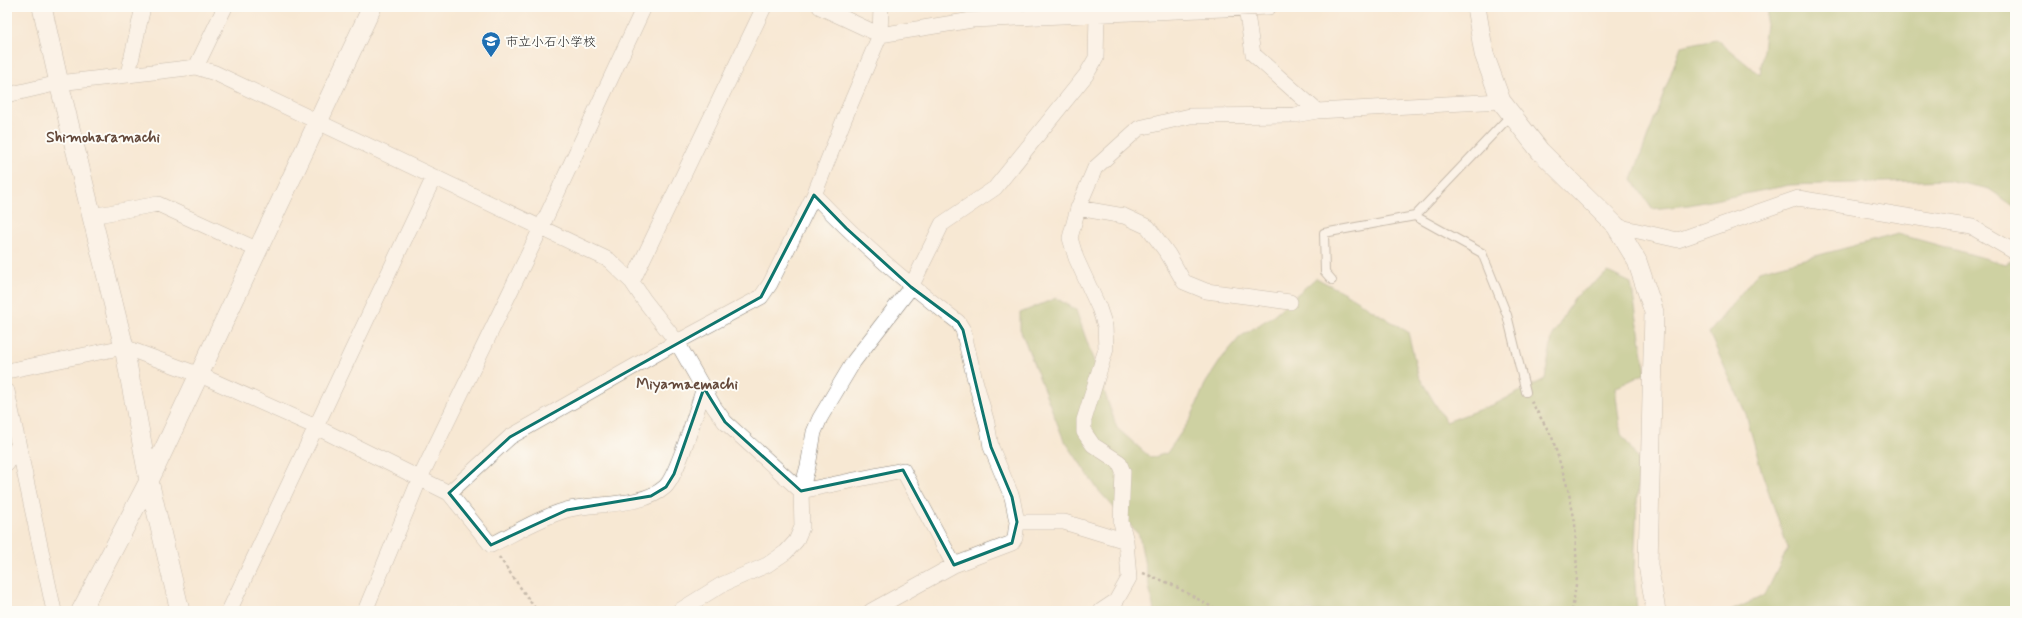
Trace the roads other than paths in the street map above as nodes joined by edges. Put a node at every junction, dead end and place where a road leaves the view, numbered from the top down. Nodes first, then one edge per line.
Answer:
1 (42, 7) edge
2 (143, 7) edge
3 (224, 7) edge
4 (372, 7) edge
5 (644, 7) edge
6 (764, 7) edge
7 (820, 7) edge
8 (881, 7) edge
9 (1267, 7) edge
10 (1476, 7) edge
11 (1246, 8) junction
12 (1052, 11) edge
13 (972, 14) edge
14 (1097, 14) junction
15 (880, 35) junction
16 (196, 67) junction
17 (128, 74) junction
18 (59, 83) junction
19 (7, 95) edge
20 (1506, 108) junction
21 (1318, 111) junction
22 (318, 122) junction
23 (434, 177) junction
24 (814, 195) junction
25 (1078, 208) junction
26 (92, 216) junction
27 (1415, 216) junction
28 (1616, 226) junction
29 (541, 228) junction
30 (258, 250) junction
31 (2015, 252) edge
32 (1332, 280) dead end
33 (632, 282) junction
34 (911, 287) junction
35 (1290, 302) dead end
36 (677, 342) junction
37 (124, 347) junction
38 (7, 370) edge
39 (200, 375) junction
40 (704, 388) junction
41 (7, 391) edge
42 (1526, 392) road end
43 (316, 427) junction
44 (18, 446) junction
45 (7, 464) edge
46 (420, 478) junction
47 (149, 481) junction
48 (801, 491) junction
49 (449, 493) junction
50 (1017, 522) junction
51 (1126, 541) junction
52 (954, 565) junction
53 (54, 611) edge
54 (81, 611) edge
55 (180, 611) edge
56 (229, 611) edge
57 (366, 611) edge
58 (679, 611) edge
59 (871, 611) edge
60 (1100, 611) edge
61 (1656, 611) edge

1 - 18 street
2 - 17 street
3 - 16 street
4 - 22 street
5 - 29 street
6 - 33 street
7 - 15 street
8 - 15 street
9 - 11 street
10 - 20 street
11 - 14 street
11 - 21 street
12 - 13 street
12 - 14 street
13 - 15 street
14 - 34 street
15 - 24 street
16 - 17 street
16 - 22 street
17 - 18 street
18 - 19 street
18 - 26 street
20 - 21 street
20 - 27 lane
20 - 28 street
21 - 25 street
22 - 23 street
22 - 30 street
23 - 29 street
23 - 43 street
24 - 34 street
24 - 36 street
25 - 35 street
25 - 51 street
26 - 30 street
26 - 37 street
27 - 32 lane
27 - 42 lane
28 - 31 street
28 - 61 street
29 - 33 street
29 - 46 street
30 - 39 street
33 - 36 street
34 - 48 street
34 - 50 street
36 - 40 street
36 - 49 street
37 - 38 street
37 - 39 street
37 - 47 street
39 - 43 street
39 - 47 street
40 - 48 street
40 - 49 street
41 - 44 street
43 - 46 street
43 - 56 street
44 - 45 street
44 - 53 street
46 - 49 street
46 - 57 street
47 - 54 street
47 - 55 street
48 - 52 street
48 - 58 street
50 - 51 street
50 - 52 street
51 - 60 street
52 - 59 street

